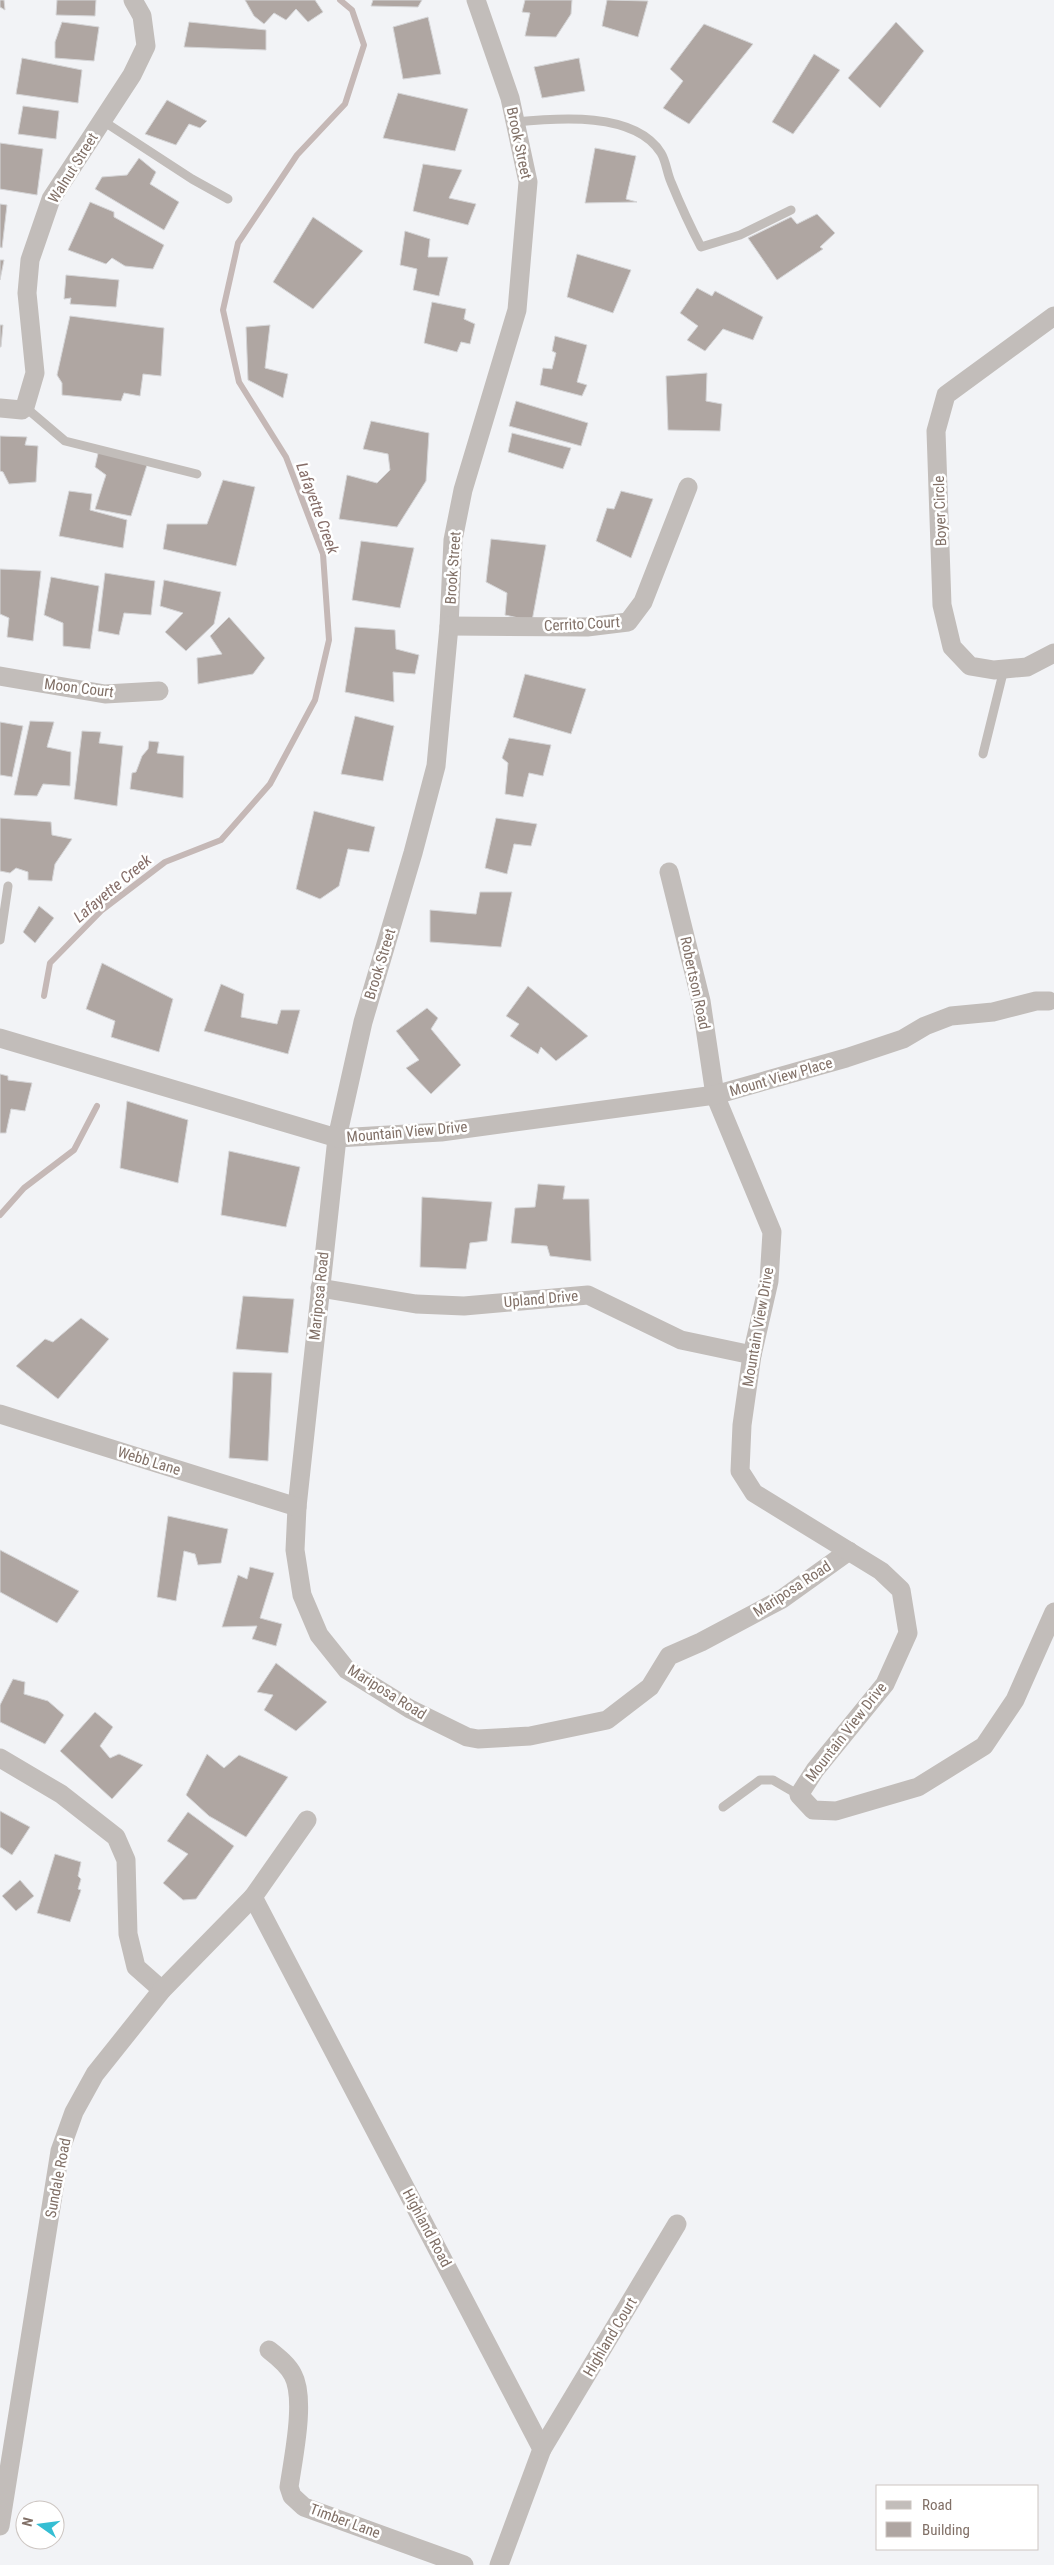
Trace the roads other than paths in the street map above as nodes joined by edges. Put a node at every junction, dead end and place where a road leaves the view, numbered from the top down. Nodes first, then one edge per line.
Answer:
1 (133, 0) edge
2 (476, 0) edge
3 (103, 121) junction
4 (515, 122) junction
5 (228, 199) dead end
6 (791, 210) dead end
7 (1054, 316) edge
8 (25, 407) junction
9 (0, 408) edge
10 (197, 474) dead end
11 (688, 487) dead end
12 (448, 626) junction
13 (1054, 653) edge
14 (1004, 669) junction
15 (0, 676) edge
16 (159, 691) dead end
17 (983, 754) dead end
18 (669, 872) dead end
19 (8, 886) dead end
20 (0, 940) edge
21 (1049, 1001) dead end
22 (0, 1038) edge
23 (715, 1095) junction
24 (337, 1138) junction
25 (320, 1288) junction
26 (752, 1355) junction
27 (0, 1414) edge
28 (297, 1507) junction
29 (849, 1551) junction
30 (1054, 1612) edge
31 (0, 1758) edge
32 (798, 1794) junction
33 (723, 1807) dead end
34 (308, 1820) dead end
35 (253, 1897) junction
36 (162, 1990) junction
37 (677, 2224) dead end
38 (269, 2350) dead end
39 (542, 2449) junction
40 (0, 2526) edge
41 (464, 2565) edge
42 (499, 2565) edge

1 - 3 street, Walnut Street
2 - 4 street, Brook Street
3 - 5 lane
3 - 8 street, Walnut Street
4 - 6 lane
4 - 12 street, Brook Street
7 - 14 street, Boyer Circle
8 - 9 street
8 - 10 lane
11 - 12 street, Cerrito Court
12 - 24 street, Brook Street
13 - 14 street, Boyer Circle
14 - 17 lane
15 - 16 street, Moon Court
18 - 23 street, Robertson Road
19 - 20 lane
21 - 23 street, Mount View Place
22 - 24 street, Mountain View Drive
23 - 24 street, Mountain View Drive
23 - 26 street, Mountain View Drive
24 - 25 street, Mariposa Road
25 - 26 street, Upland Drive
25 - 28 street, Mariposa Road
26 - 29 street, Mountain View Drive
27 - 28 street, Webb Lane
28 - 29 street, Mariposa Road
29 - 32 street, Mountain View Drive
30 - 32 street, Mountain View Drive
31 - 36 street
32 - 33 lane
34 - 35 street, Sundale Road
35 - 36 street, Sundale Road
35 - 39 street, Highland Road
36 - 40 street, Sundale Road
37 - 39 street, Highland Court
38 - 41 street, Timber Lane
39 - 42 street

